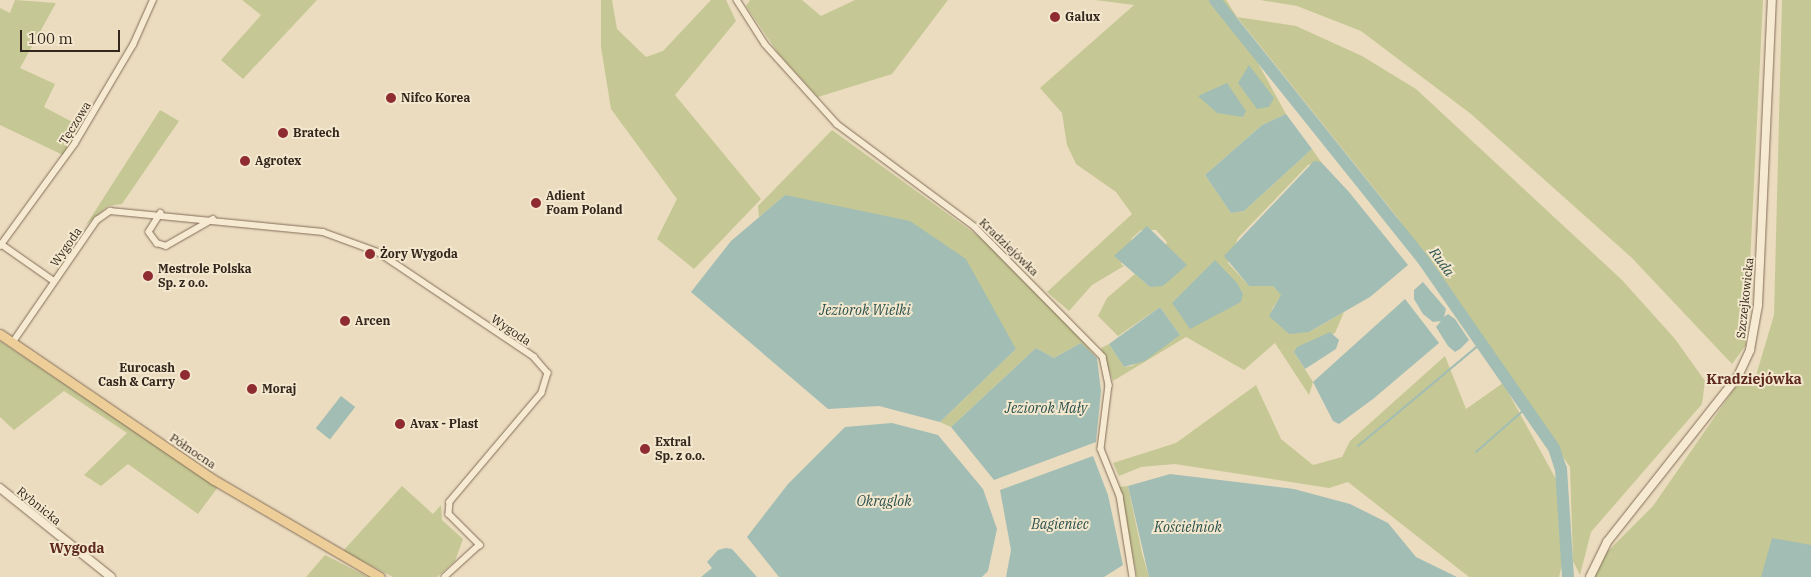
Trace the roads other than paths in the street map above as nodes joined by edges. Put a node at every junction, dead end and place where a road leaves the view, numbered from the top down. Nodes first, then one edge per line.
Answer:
1 (153, 0) edge
2 (737, 0) edge
3 (745, 0) edge
4 (1772, 0) edge
5 (741, 6) junction
6 (161, 213) junction
7 (214, 219) junction
8 (2, 246) edge
9 (54, 281) junction
10 (0, 334) edge
11 (13, 342) junction
12 (0, 488) edge
13 (111, 577) edge
14 (380, 577) edge
15 (445, 577) edge
16 (1133, 577) edge
17 (1590, 577) edge

1 - 8 street, Tęczowa
2 - 5 street, Kradziejówka
3 - 5 street
4 - 17 main road, Szczejkowicka
5 - 16 street, Kradziejówka
6 - 7 street, Wygoda
6 - 7 street
6 - 9 street, Wygoda
7 - 15 street, Wygoda
8 - 9 street
9 - 11 street, Wygoda
10 - 11 main road, Północna
11 - 14 main road, Północna
12 - 13 main road, Rybnicka

